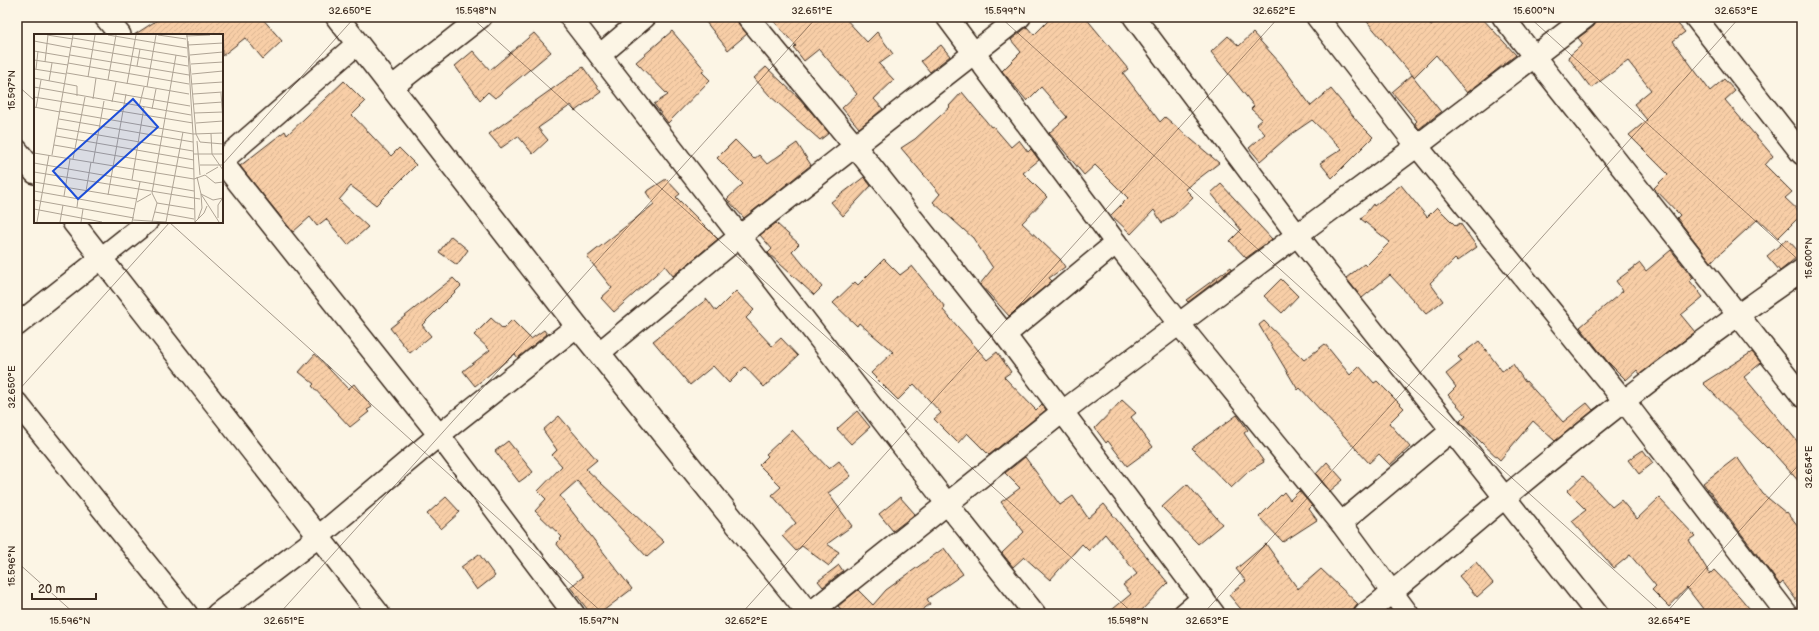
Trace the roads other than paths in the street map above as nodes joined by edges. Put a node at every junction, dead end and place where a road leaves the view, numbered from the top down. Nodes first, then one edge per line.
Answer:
1 (105, 17) edge
2 (337, 17) edge
3 (481, 17) edge
4 (570, 17) edge
5 (645, 17) edge
6 (748, 17) edge
7 (947, 17) edge
8 (1020, 17) edge
9 (1134, 17) edge
10 (1317, 17) edge
11 (1503, 17) edge
12 (1586, 17) edge
13 (1695, 17) edge
14 (119, 34) edge
15 (357, 44) junction
16 (974, 53) junction
17 (600, 55) junction
18 (1534, 58) junction
19 (392, 86) junction
20 (854, 145) junction
21 (1418, 146) junction
22 (17, 150) edge
23 (1802, 154) edge
24 (223, 160) edge
25 (223, 162) edge
26 (34, 172) edge
27 (74, 223) edge
28 (146, 223) edge
29 (1297, 235) junction
30 (740, 236) junction
31 (1116, 243) junction
32 (102, 259) junction
33 (1802, 270) edge
34 (1738, 314) junction
35 (1179, 324) junction
36 (17, 325) edge
37 (577, 326) junction
38 (1005, 334) junction
39 (599, 354) junction
40 (1802, 396) edge
41 (1625, 402) junction
42 (17, 403) edge
43 (1062, 412) junction
44 (1451, 431) junction
45 (439, 435) junction
46 (1505, 497) junction
47 (948, 505) junction
48 (1340, 523) junction
49 (318, 537) junction
50 (1392, 593) junction
51 (1208, 606) edge
52 (187, 614) edge
53 (217, 614) edge
54 (379, 614) edge
55 (574, 614) edge
56 (809, 614) edge
57 (1035, 614) edge
58 (1184, 614) edge
59 (1366, 614) edge
60 (1408, 614) edge
61 (1597, 614) edge
62 (1787, 614) edge

1 - 14 street
2 - 15 street
3 - 19 street
4 - 17 street
5 - 17 street
6 - 20 street
7 - 16 street
8 - 16 street
9 - 29 street
10 - 21 street
11 - 18 street
12 - 18 street
13 - 23 street
15 - 19 street
15 - 24 street
16 - 20 street
16 - 31 street
17 - 30 street
18 - 21 street
18 - 34 street
19 - 37 street
20 - 30 street
20 - 38 street
21 - 29 street
21 - 41 street
22 - 26 street
25 - 45 street
27 - 32 street
28 - 32 street
29 - 35 street
29 - 44 street
30 - 39 street
30 - 47 street
31 - 35 street
31 - 38 street
32 - 36 street
32 - 49 street
33 - 34 street
34 - 40 street
34 - 41 street
35 - 43 street
35 - 48 street
37 - 39 street
37 - 45 street
38 - 43 street
39 - 56 street
41 - 46 street
41 - 62 street
42 - 52 street
43 - 47 street
43 - 51 street
44 - 46 street
44 - 48 street
45 - 49 street
45 - 55 street
46 - 50 street
46 - 61 street
47 - 56 street
47 - 57 street
48 - 50 street
49 - 53 street
49 - 54 street
50 - 59 street
50 - 60 street
51 - 58 street

